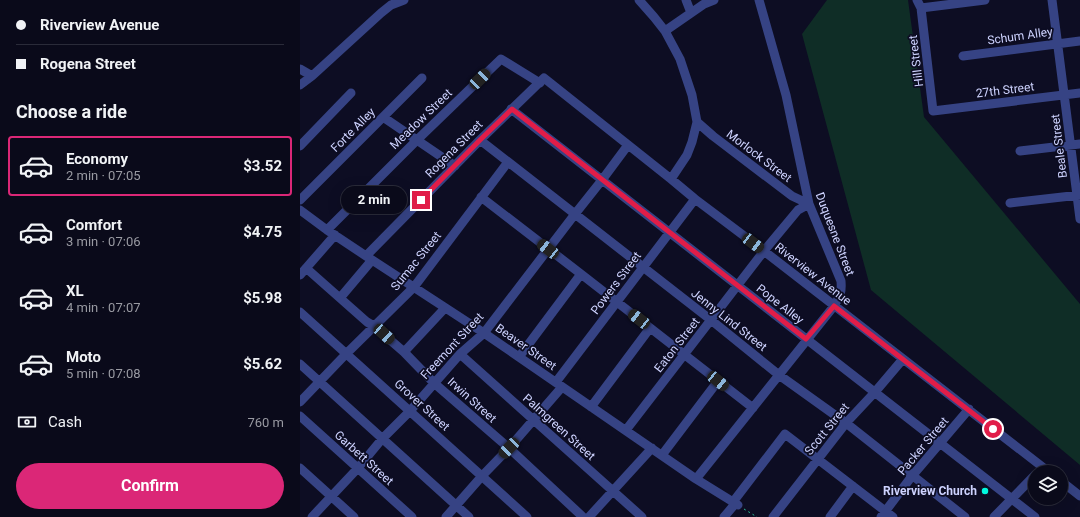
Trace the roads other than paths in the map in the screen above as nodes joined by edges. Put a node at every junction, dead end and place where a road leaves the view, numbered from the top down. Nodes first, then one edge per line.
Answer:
1 (402, 0) edge
2 (639, 0) edge
3 (686, 0) edge
4 (714, 0) edge
5 (760, 0) edge
6 (985, 0) edge
7 (1052, 0) edge
8 (919, 4) edge
9 (691, 13) junction
10 (665, 31) junction
11 (1080, 41) edge
12 (1058, 43) junction
13 (963, 56) dead end
14 (300, 68) edge
15 (312, 76) junction
16 (422, 78) dead end
17 (542, 81) junction
18 (300, 85) edge
19 (351, 93) dead end
20 (1080, 93) edge
21 (1064, 95) junction
22 (512, 109) junction
23 (933, 111) joint
24 (383, 117) junction
25 (697, 122) junction
26 (417, 140) junction
27 (480, 140) junction
28 (1076, 144) edge
29 (628, 145) junction
30 (300, 146) edge
31 (1020, 151) dead end
32 (508, 162) junction
33 (455, 166) junction
34 (671, 179) junction
35 (602, 180) junction
36 (1078, 195) edge
37 (481, 197) junction
38 (300, 200) edge
39 (695, 200) junction
40 (1010, 203) dead end
41 (809, 204) junction
42 (300, 210) edge
43 (575, 214) junction
44 (1080, 219) edge
45 (331, 232) junction
46 (670, 233) junction
47 (548, 249) junction
48 (764, 252) junction
49 (369, 258) junction
50 (643, 267) junction
51 (306, 268) junction
52 (581, 274) junction
53 (300, 275) edge
54 (738, 286) junction
55 (414, 287) junction
56 (340, 298) junction
57 (617, 301) junction
58 (834, 306) junction
59 (445, 308) junction
60 (300, 312) edge
61 (711, 320) junction
62 (374, 326) junction
63 (650, 328) junction
64 (484, 333) junction
65 (806, 339) junction
66 (404, 352) junction
67 (346, 354) junction
68 (460, 354) junction
69 (684, 355) junction
70 (519, 357) junction
71 (903, 359) junction
72 (300, 364) edge
73 (779, 375) junction
74 (718, 381) junction
75 (320, 382) junction
76 (434, 383) junction
77 (559, 385) junction
78 (875, 392) junction
79 (300, 402) edge
80 (591, 407) junction
81 (752, 408) junction
82 (969, 410) junction
83 (410, 411) junction
84 (300, 416) edge
85 (533, 420) junction
86 (846, 424) junction
87 (626, 430) junction
88 (382, 439) junction
89 (940, 444) junction
90 (509, 448) junction
91 (652, 448) junction
92 (662, 455) junction
93 (818, 460) junction
94 (1037, 465) edge
95 (300, 468) edge
96 (358, 468) junction
97 (482, 476) junction
98 (912, 476) junction
99 (696, 479) junction
100 (1028, 482) edge
101 (853, 486) junction
102 (1068, 487) edge
103 (613, 490) junction
104 (1080, 496) edge
105 (331, 497) junction
106 (1012, 499) junction
107 (735, 504) junction
108 (457, 506) junction
109 (883, 514) edge
110 (312, 517) edge
111 (354, 517) edge
112 (412, 517) edge
113 (446, 517) edge
114 (469, 517) edge
115 (527, 517) edge
116 (583, 517) edge
117 (588, 517) edge
118 (642, 517) edge
119 (724, 517) edge
120 (773, 517) edge
121 (830, 517) edge
122 (893, 517) edge
123 (965, 517) edge
124 (994, 517) edge
125 (1035, 517) edge

1 - 15 street
2 - 10 street
3 - 9 street
4 - 9 street
5 - 41 street, Duquesne Street
6 - 8 street
7 - 12 street, Beale Street
8 - 23 street, Hill Street
9 - 10 street
10 - 25 street
11 - 12 street, Schum Alley
12 - 13 street, Schum Alley
12 - 21 street, Beale Street
14 - 15 street
15 - 18 street
16 - 24 street, Forte Alley
17 - 22 street, Rogena Street
17 - 26 street, Meadow Street
17 - 29 street, Riverview Avenue
19 - 30 street
20 - 21 street, 27th Street
21 - 23 street, 27th Street
21 - 28 street, Beale Street
22 - 27 street, Rogena Street
22 - 35 street, Pope Alley
24 - 26 street
24 - 38 street, Forte Alley
25 - 34 street
25 - 41 street, Morlock Street
26 - 33 street
26 - 45 street, Meadow Street
27 - 32 street, Jenny Lind Street
27 - 33 street, Rogena Street
28 - 31 street
28 - 36 street, Beale Street
29 - 34 street, Riverview Avenue
29 - 35 street, Freemont Street
32 - 37 street, Sumac Street
32 - 43 street, Jenny Lind Street
33 - 49 street, Rogena Street
34 - 39 street, Riverview Avenue
35 - 43 street, Freemont Street
35 - 46 street, Pope Alley
36 - 40 street
36 - 44 street, Beale Street
37 - 47 street
37 - 55 street, Sumac Street
39 - 46 street, Powers Street
39 - 48 street, Riverview Avenue
41 - 48 street, Eaton Street
41 - 58 street, Duquesne Street
42 - 45 street, Beaver Street
43 - 47 street, Freemont Street
43 - 50 street, Jenny Lind Street
45 - 49 street, Beaver Street
45 - 51 street, Meadow Street
46 - 50 street, Powers Street
46 - 54 street, Pope Alley
47 - 52 street
47 - 64 street, Freemont Street
48 - 54 street, Eaton Street
48 - 58 street, Riverview Avenue
49 - 55 street, Beaver Street
49 - 56 street, Rogena Street
50 - 57 street, Powers Street
50 - 61 street, Jenny Lind Street
51 - 53 street, Meadow Street
51 - 56 street, Irwin Street
52 - 57 street
52 - 70 street
54 - 61 street, Eaton Street
54 - 65 street, Pope Alley
55 - 59 street, Beaver Street
55 - 62 street, Sumac Street
56 - 62 street, Irwin Street
57 - 63 street
57 - 77 street, Powers Street
58 - 65 street, Duquesne Street
58 - 71 street, Riverview Avenue
59 - 64 street, Beaver Street
59 - 66 street
60 - 67 street, Grover Street
61 - 69 street, Eaton Street
61 - 73 street, Jenny Lind Street
62 - 66 street, Irwin Street
62 - 67 street, Sumac Street
63 - 69 street
63 - 80 street
64 - 68 street, Freemont Street
64 - 70 street, Beaver Street
65 - 73 street, Duquesne Street
65 - 78 street, Pope Alley
66 - 76 street, Irwin Street
67 - 75 street, Sumac Street
67 - 83 street, Grover Street
68 - 76 street, Freemont Street
68 - 85 street, Palmgreen Street
69 - 74 street
69 - 87 street, Eaton Street
70 - 77 street, Beaver Street
71 - 78 street, Scott Street
71 - 82 street, Riverview Avenue
72 - 75 street
73 - 81 street, Duquesne Street
73 - 86 street, Jenny Lind Street
74 - 81 street
74 - 92 street
75 - 79 street, Sumac Street
75 - 88 street
76 - 83 street, Freemont Street
76 - 90 street, Irwin Street
77 - 80 street, Beaver Street
77 - 85 street, Powers Street
78 - 86 street, Scott Street
78 - 89 street, Pope Alley
80 - 87 street, Beaver Street
81 - 99 street, Duquesne Street
82 - 89 street, Packer Street
82 - 94 street, Riverview Avenue
83 - 88 street, Freemont Street
83 - 97 street, Grover Street
84 - 96 street, Garbett Street
85 - 90 street, Powers Street
85 - 103 street, Palmgreen Street
86 - 93 street, Scott Street
86 - 98 street, Jenny Lind Street
87 - 91 street, Beaver Street
88 - 96 street, Freemont Street
88 - 108 street
89 - 98 street, Packer Street
89 - 106 street, Pope Alley
90 - 97 street, Powers Street
90 - 116 street, Irwin Street
91 - 92 street, Beaver Street
91 - 103 street
92 - 99 street, Beaver Street
93 - 101 street
93 - 107 street
93 - 120 street, Scott Street
95 - 105 street
96 - 105 street, Freemont Street
96 - 112 street, Garbett Street
97 - 108 street, Powers Street
97 - 115 street, Grover Street
98 - 109 street, Packer Street
98 - 123 street, Jenny Lind Street
99 - 107 street, Beaver Street
100 - 106 street
101 - 109 street
101 - 121 street
102 - 104 street
103 - 117 street
103 - 118 street, Palmgreen Street
105 - 110 street, Freemont Street
105 - 111 street
106 - 124 street
106 - 125 street, Pope Alley
107 - 119 street
108 - 113 street, Powers Street
108 - 114 street
109 - 122 street

